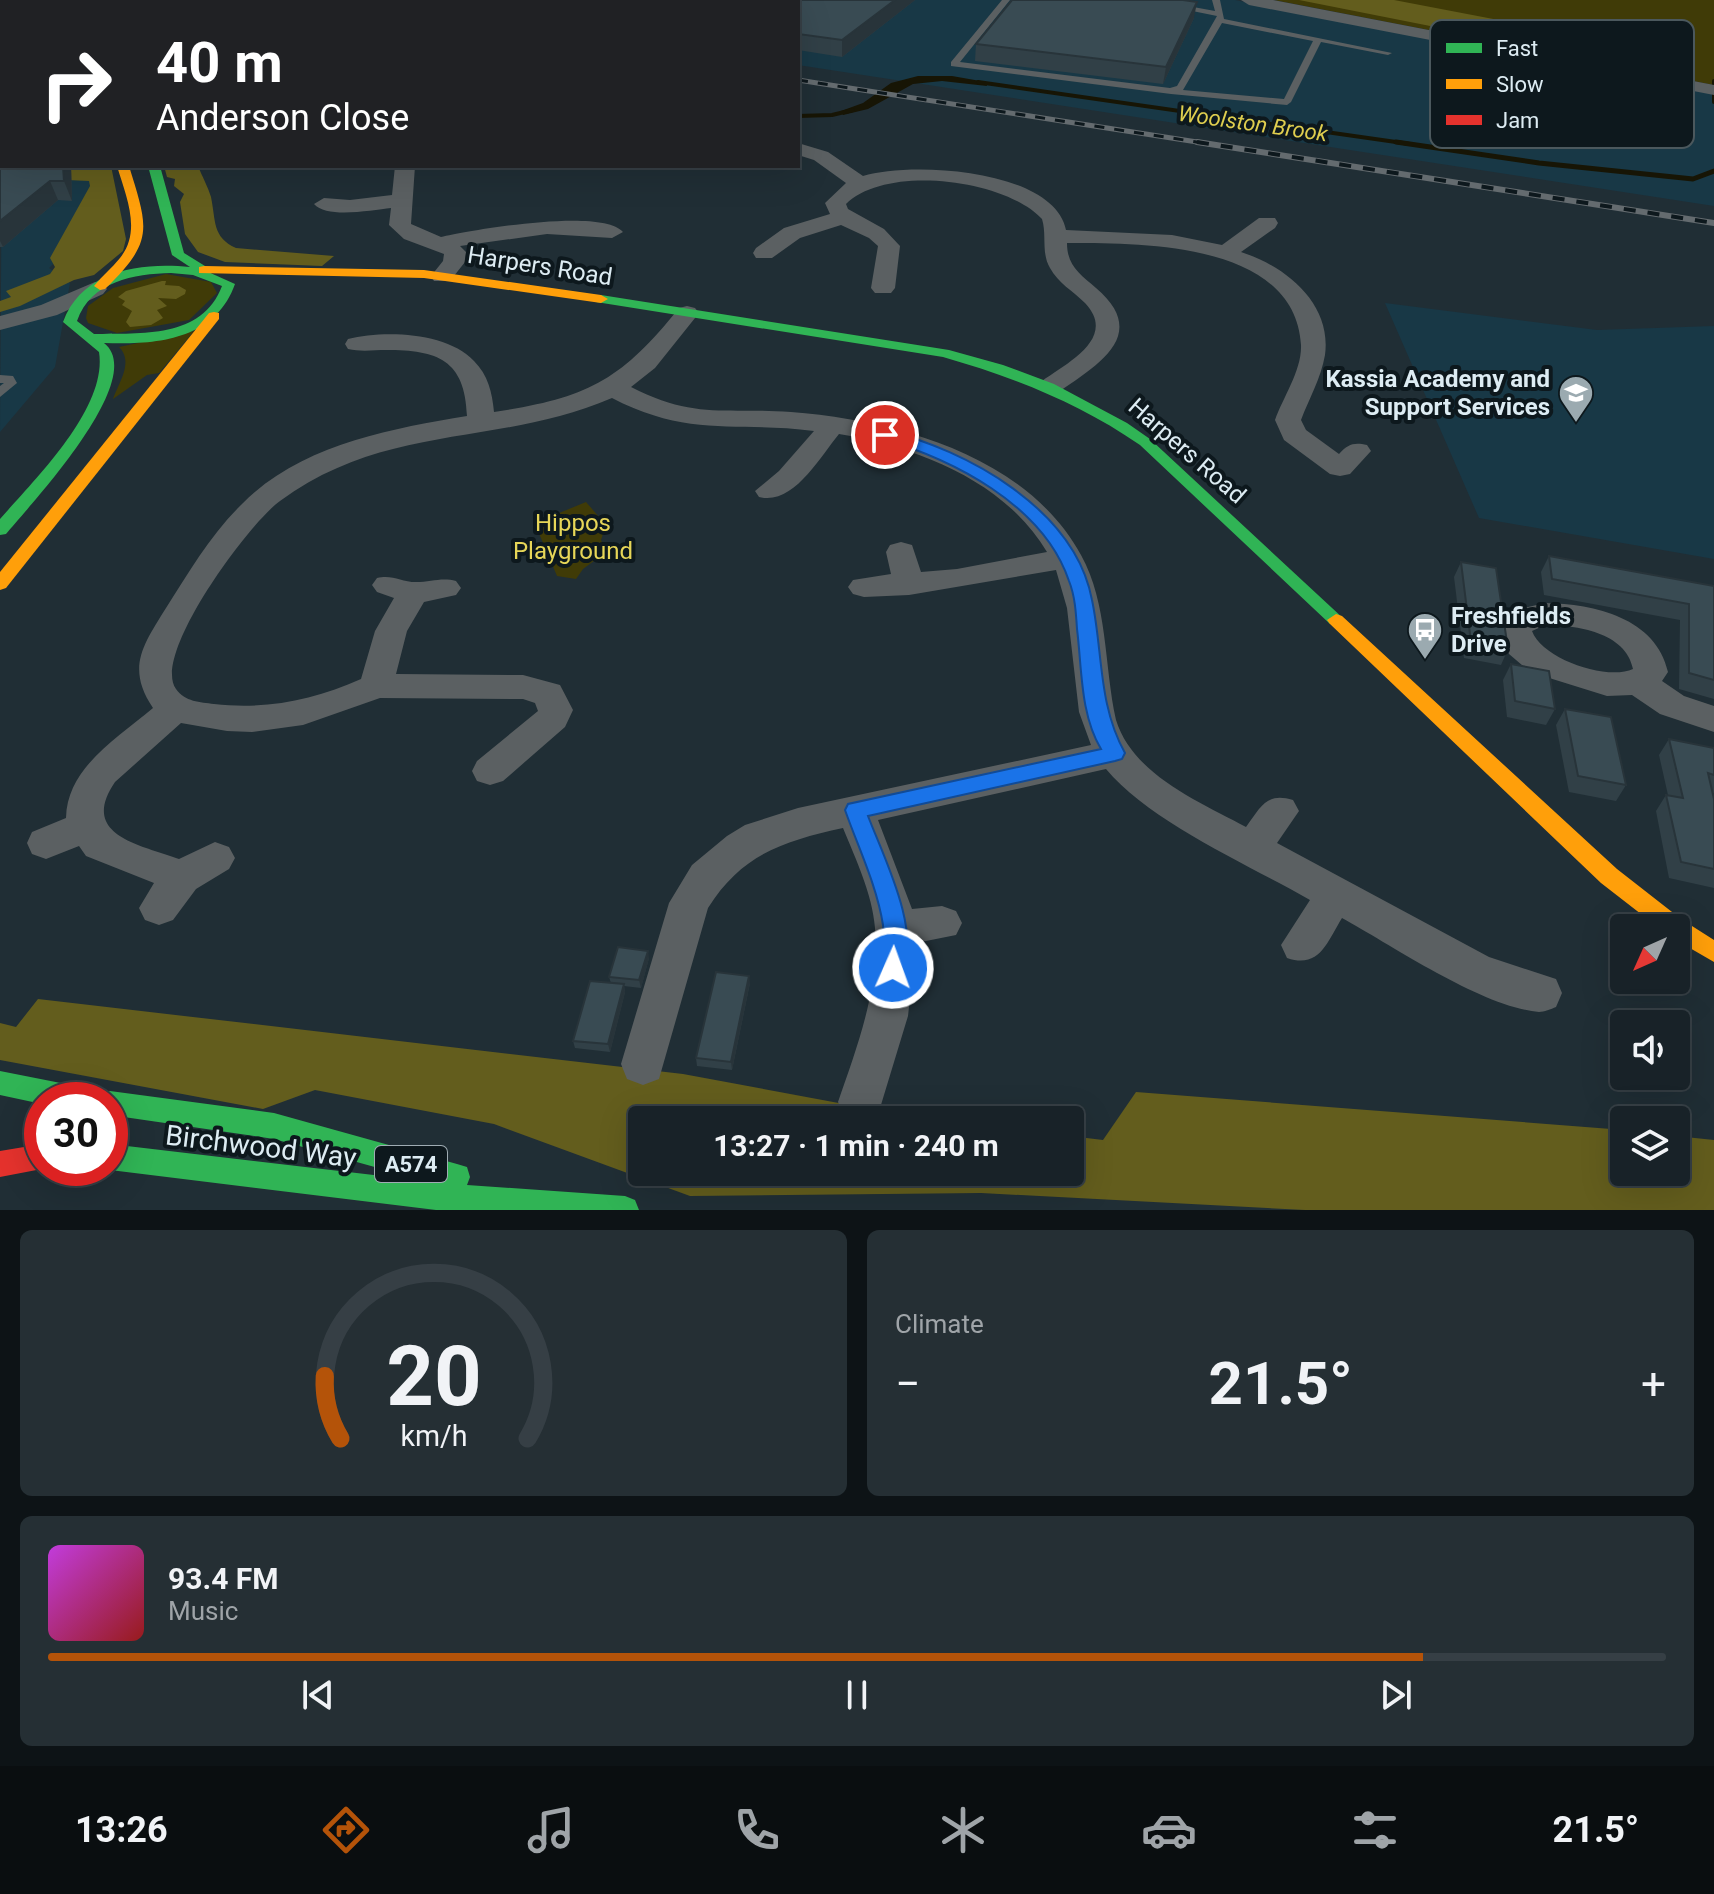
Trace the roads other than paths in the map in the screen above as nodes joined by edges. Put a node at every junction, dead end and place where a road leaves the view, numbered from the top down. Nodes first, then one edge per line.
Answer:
1 (1006, 0) edge
2 (1142, 0) edge
3 (1216, 0) edge
4 (1249, 0) edge
5 (1220, 17) junction
6 (1430, 35) edge
7 (1318, 40) junction
8 (1388, 53) dead end
9 (1171, 91) junction
10 (800, 150) edge
11 (123, 168) edge
12 (155, 168) edge
13 (405, 168) edge
14 (860, 183) junction
15 (403, 200) junction
16 (324, 204) dead end
17 (843, 217) junction
18 (1267, 223) dead end
19 (612, 232) dead end
20 (1058, 237) junction
21 (443, 243) junction
22 (1225, 253) junction
23 (762, 254) dead end
24 (202, 269) junction
25 (338, 273) junction
26 (442, 276) junction
27 (97, 288) junction
28 (885, 290) dead end
29 (220, 309) junction
30 (687, 313) junction
31 (0, 325) edge
32 (93, 338) junction
33 (352, 344) dead end
34 (0, 379) edge
35 (1051, 386) junction
36 (613, 388) junction
37 (0, 393) edge
38 (481, 422) junction
39 (832, 426) junction
40 (1357, 451) dead end
41 (769, 491) dead end
42 (0, 530) edge
43 (901, 552) dead end
44 (1068, 558) junction
45 (0, 584) edge
46 (909, 585) junction
47 (864, 587) dead end
48 (416, 589) dead end
49 (1639, 683) dead end
50 (376, 686) junction
51 (175, 709) junction
52 (1714, 719) edge
53 (1115, 753) junction
54 (490, 771) dead end
55 (855, 810) junction
56 (1280, 811) dead end
57 (86, 826) junction
58 (46, 843) dead end
59 (1252, 848) junction
60 (185, 881) dead end
61 (1336, 894) junction
62 (942, 923) dead end
63 (895, 928) junction
64 (1302, 945) dead end
65 (1714, 952) edge
66 (1541, 993) dead end
67 (643, 1064) dead end
68 (0, 1083) edge
69 (24, 1088) edge
70 (861, 1102) dead end
71 (128, 1106) edge
72 (128, 1159) edge
73 (24, 1160) edge
74 (0, 1164) edge
75 (548, 1202) junction
76 (625, 1210) edge

1 - 9 lane
2 - 5 lane
3 - 5 lane
4 - 6 street
5 - 7 lane
5 - 9 lane
7 - 8 lane
7 - 9 lane
10 - 14 street
11 - 27 main road
12 - 24 main road
13 - 15 street
14 - 17 street
14 - 20 street
15 - 16 street
15 - 21 street
17 - 23 street
17 - 28 street
18 - 22 street
19 - 21 street
20 - 22 street
20 - 35 street
21 - 26 street
22 - 40 street
24 - 25 main road, Harpers Road
24 - 27 main road, Harpers Road
24 - 29 main road
25 - 26 main road, Harpers Road
25 - 29 main road, Harpers Road
26 - 30 main road, Harpers Road
27 - 31 street
27 - 32 main road
29 - 32 main road, Harpers Road
29 - 45 main road
30 - 35 main road, Harpers Road
30 - 36 street
31 - 32 street
32 - 42 main road
33 - 38 street
34 - 37 lane
35 - 65 main road, Harpers Road
36 - 38 street
36 - 39 street
38 - 51 street
39 - 41 street
39 - 44 street
43 - 46 street
44 - 46 street
44 - 53 street
46 - 47 street
48 - 50 street
49 - 52 street
50 - 51 street
50 - 54 street
51 - 57 street
53 - 55 street
53 - 59 street
55 - 63 street
55 - 67 street
56 - 59 street
57 - 58 street
57 - 60 street
59 - 61 street
61 - 64 street
61 - 66 street
62 - 63 street
63 - 70 street
68 - 69 main road
71 - 75 main road, Birchwood Way / A574
72 - 75 main road, Birchwood Way / A574
73 - 74 main road
75 - 76 main road, Birchwood Way / A574

